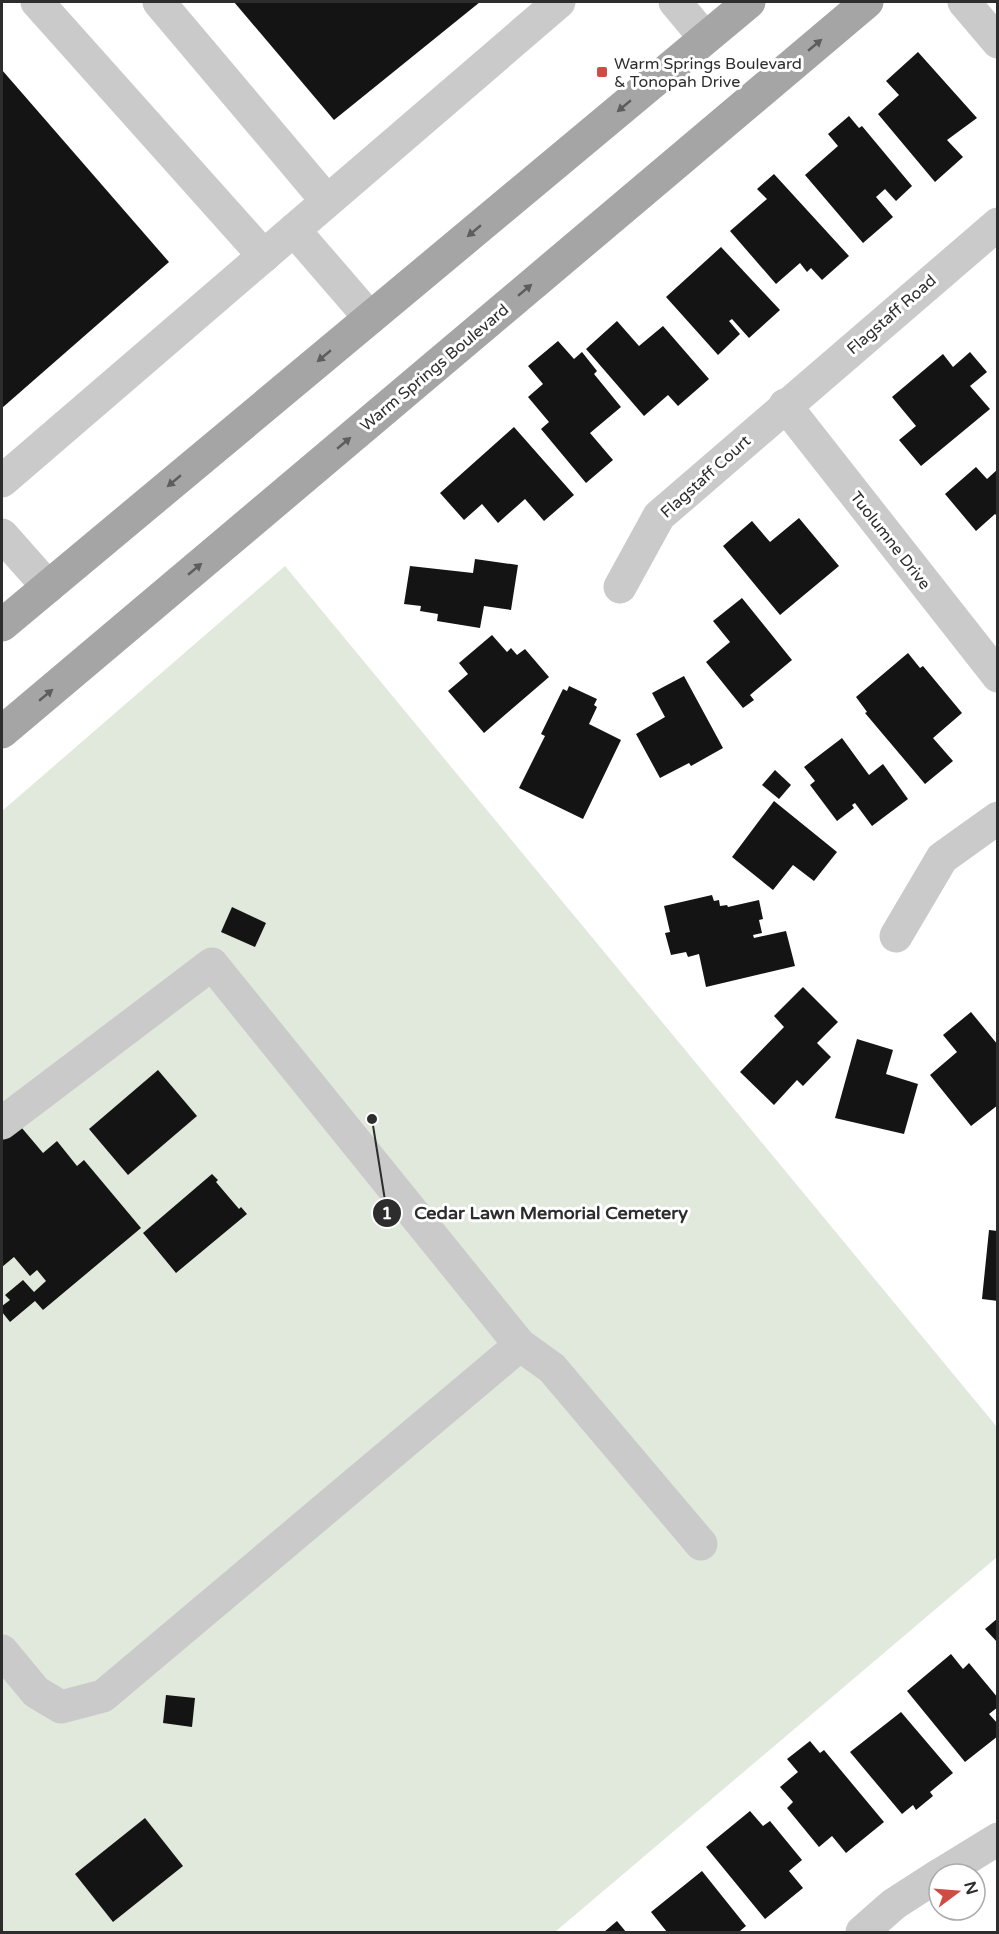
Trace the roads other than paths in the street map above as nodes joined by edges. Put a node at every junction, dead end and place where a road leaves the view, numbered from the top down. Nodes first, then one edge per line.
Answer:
1 (37, 2) edge
2 (159, 2) edge
3 (559, 2) edge
4 (675, 2) edge
5 (749, 2) edge
6 (867, 2) edge
7 (964, 2) edge
8 (705, 38) junction
9 (998, 42) edge
10 (327, 201) junction
11 (998, 224) edge
12 (294, 230) junction
13 (264, 256) junction
14 (370, 318) junction
15 (785, 405) junction
16 (2, 481) edge
17 (2, 535) edge
18 (48, 587) junction
19 (620, 588) dead end
20 (2, 625) edge
21 (998, 676) edge
22 (2, 732) edge
23 (998, 818) edge
24 (896, 936) dead end
25 (2, 1123) edge
26 (520, 1345) junction
27 (701, 1544) dead end
28 (2, 1651) edge
29 (998, 1839) edge
30 (961, 1862) edge
31 (927, 1883) edge
32 (862, 1932) edge

1 - 13 street
2 - 10 street
3 - 10 street
4 - 8 street
5 - 8 main road
22 -> 6 main road, Warm Springs Boulevard
7 - 9 street
8 -> 14 main road
10 - 12 street
11 - 15 street, Flagstaff Road
12 - 13 street
12 - 14 street
13 - 16 street
14 -> 18 main road
15 - 19 street, Flagstaff Court
15 - 21 street, Tuolumne Drive
17 - 18 street
18 - 20 main road
23 - 24 street
25 - 26 street
26 - 27 street
26 - 28 street
29 - 30 street
31 - 32 street

